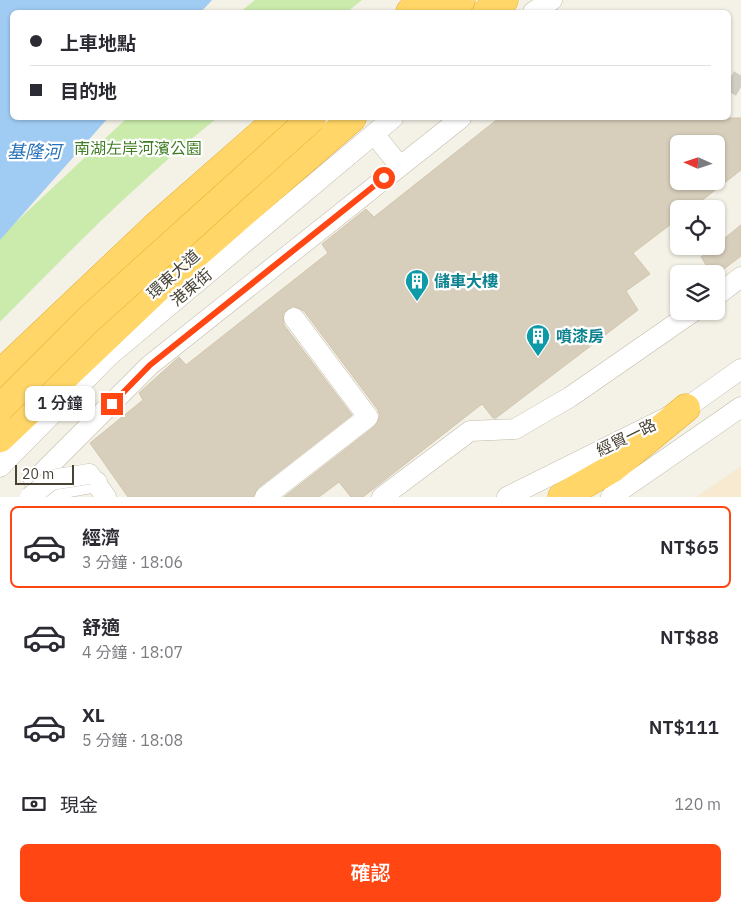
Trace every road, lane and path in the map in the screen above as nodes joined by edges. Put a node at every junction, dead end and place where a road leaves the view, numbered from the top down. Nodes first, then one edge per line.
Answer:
1 (425, 0) edge
2 (504, 0) edge
3 (552, 0) edge
4 (412, 10) edge
5 (490, 10) edge
6 (536, 10) edge
7 (277, 120) edge
8 (310, 120) edge
9 (325, 120) edge
10 (350, 120) edge
11 (391, 120) edge
12 (458, 120) edge
13 (374, 134) junction
14 (399, 165) junction
15 (741, 277) edge
16 (725, 289) edge
17 (294, 318) dead end
18 (681, 320) edge
19 (741, 369) edge
20 (0, 374) edge
21 (0, 388) edge
22 (741, 407) edge
23 (0, 408) edge
24 (686, 408) junction
25 (0, 438) edge
26 (0, 467) edge
27 (95, 484) edge
28 (32, 489) edge
29 (52, 497) edge
30 (264, 497) edge
31 (382, 497) edge
32 (507, 497) edge
33 (562, 497) edge
34 (611, 497) edge

1 - 4 highway
2 - 5 highway
3 - 6 street
7 - 20 highway
8 - 23 highway, bridge
9 - 21 street
10 - 25 highway, 環東大道
11 - 13 street, 港東街
12 - 14 street
13 - 14 street
13 - 26 street, 港東街
14 - 28 street
15 - 16 street
17 - 30 street
18 - 31 street
19 - 24 street, 經貿一路
22 - 34 street
24 - 32 street, 經貿一路
24 - 33 highway
27 - 28 street, bridge
27 - 29 street

